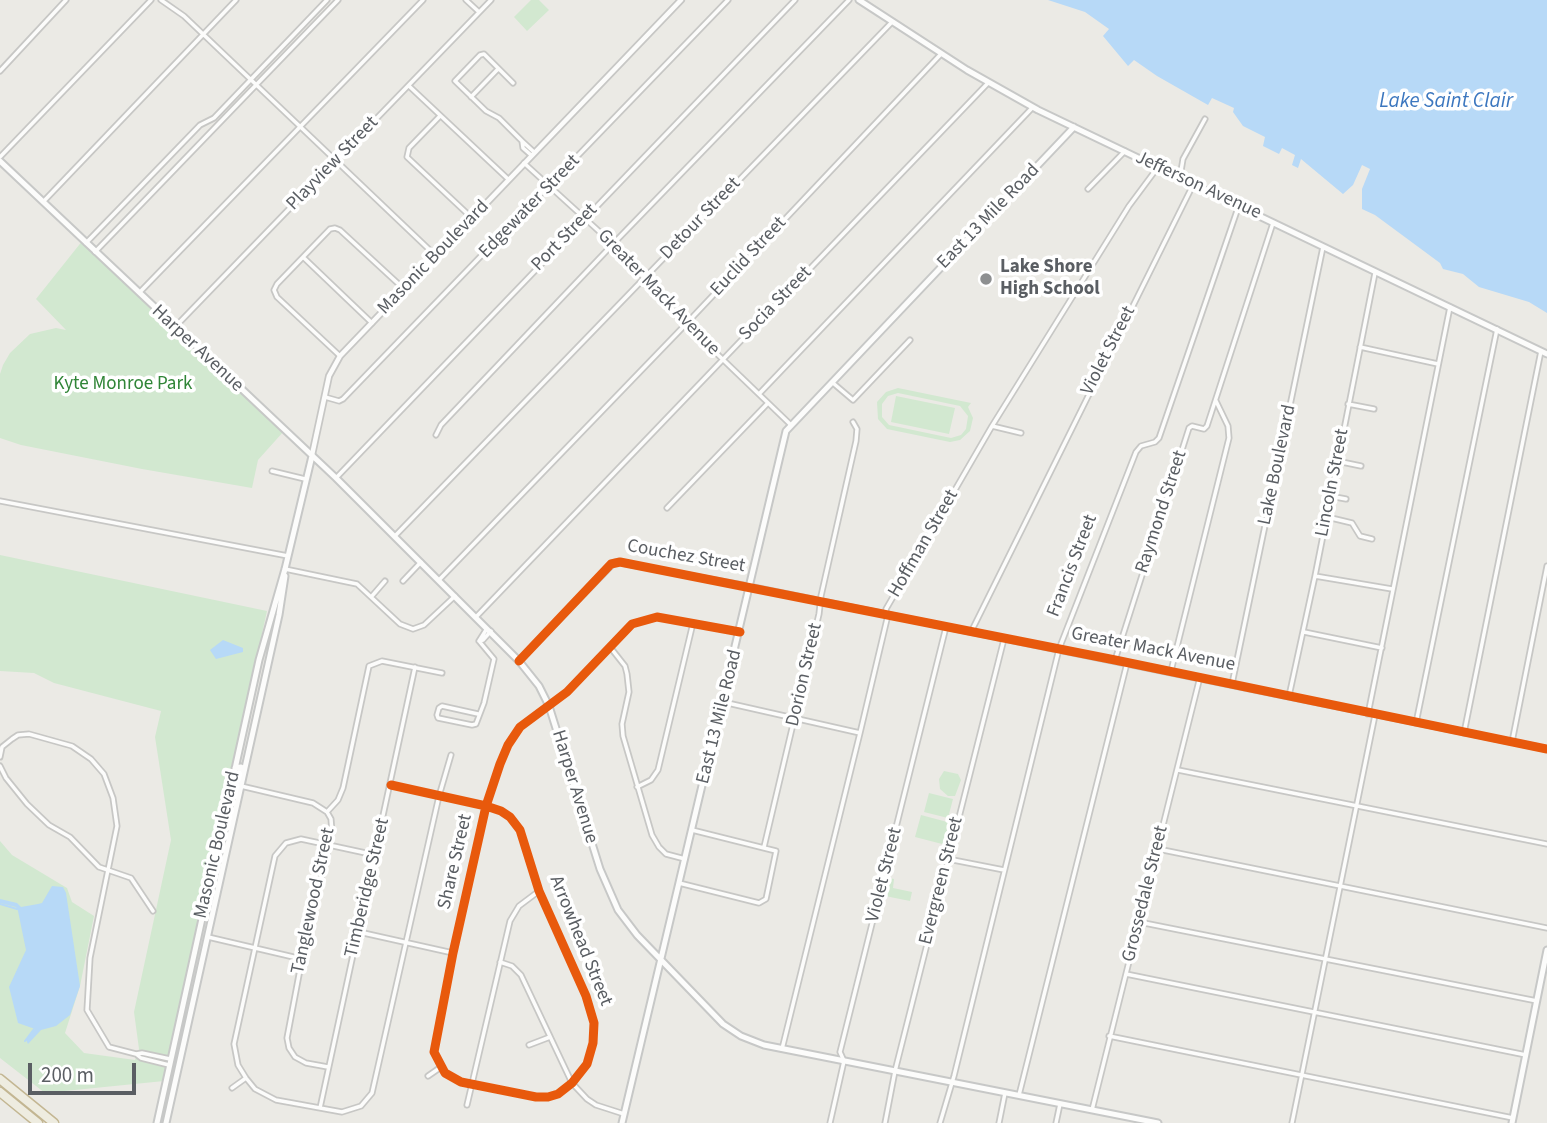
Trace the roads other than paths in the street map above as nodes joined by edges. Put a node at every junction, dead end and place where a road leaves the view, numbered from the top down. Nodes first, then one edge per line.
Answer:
1 (66, 0) edge
2 (151, 0) edge
3 (161, 0) edge
4 (236, 0) edge
5 (327, 0) edge
6 (338, 0) edge
7 (423, 0) edge
8 (466, 0) edge
9 (491, 0) edge
10 (681, 0) edge
11 (728, 0) edge
12 (795, 0) edge
13 (849, 0) edge
14 (859, 0) edge
15 (479, 12) junction
16 (891, 23) junction
17 (202, 34) junction
18 (941, 54) junction
19 (498, 69) junction
20 (0, 71) edge
21 (250, 80) junction
22 (513, 83) dead end
23 (988, 83) junction
24 (256, 86) junction
25 (409, 86) junction
26 (471, 97) junction
27 (1033, 107) junction
28 (440, 116) junction
29 (1205, 119) dead end
30 (1074, 127) junction
31 (300, 128) junction
32 (1125, 151) junction
33 (532, 154) junction
34 (0, 159) edge
35 (335, 162) junction
36 (524, 163) junction
37 (1158, 167) junction
38 (1180, 177) junction
39 (1202, 178) dead end
40 (508, 179) junction
41 (1196, 185) junction
42 (550, 187) junction
43 (1088, 189) dead end
44 (43, 202) junction
45 (1239, 205) junction
46 (585, 217) junction
47 (473, 219) junction
48 (1273, 222) junction
49 (86, 243) junction
50 (613, 244) junction
51 (1323, 246) junction
52 (95, 252) junction
53 (436, 256) junction
54 (304, 258) junction
55 (1376, 270) junction
56 (645, 277) junction
57 (404, 289) junction
58 (139, 294) junction
59 (1450, 307) junction
60 (372, 323) junction
61 (686, 324) junction
62 (174, 328) junction
63 (1497, 329) junction
64 (910, 340) dead end
65 (1360, 347) junction
66 (1544, 352) edge
67 (340, 356) junction
68 (723, 360) junction
69 (1438, 364) junction
70 (832, 381) junction
71 (759, 394) junction
72 (325, 397) junction
73 (1216, 401) junction
74 (768, 403) junction
75 (1348, 404) junction
76 (1374, 410) dead end
77 (853, 422) dead end
78 (791, 425) junction
79 (992, 426) junction
80 (1021, 433) dead end
81 (436, 435) dead end
82 (312, 456) junction
83 (1337, 461) junction
84 (1361, 466) dead end
85 (272, 471) dead end
86 (336, 478) junction
87 (305, 479) junction
88 (1330, 496) junction
89 (1346, 499) dead end
90 (0, 501) edge
91 (667, 508) dead end
92 (1326, 517) junction
93 (395, 536) junction
94 (1372, 539) dead end
95 (288, 556) junction
96 (421, 562) junction
97 (1547, 566) edge
98 (285, 569) junction
99 (1315, 576) junction
100 (439, 580) junction
101 (386, 581) dead end
102 (403, 581) dead end
103 (751, 587) junction
104 (1392, 589) junction
105 (372, 596) junction
106 (454, 596) junction
107 (821, 601) junction
108 (886, 614) junction
109 (270, 615) junction
110 (279, 615) junction
111 (476, 617) junction
112 (693, 623) junction
113 (946, 627) junction
114 (489, 630) junction
115 (740, 632) junction
116 (971, 632) junction
117 (1304, 632) junction
118 (274, 635) junction
119 (1004, 639) junction
120 (264, 641) junction
121 (610, 647) junction
122 (1382, 648) junction
123 (1059, 649) junction
124 (261, 652) junction
125 (1115, 660) junction
126 (519, 661) junction
127 (268, 662) junction
128 (1127, 663) junction
129 (415, 667) junction
130 (1171, 671) junction
131 (442, 673) dead end
132 (1200, 677) junction
133 (1232, 684) junction
134 (1289, 696) junction
135 (723, 702) junction
136 (549, 706) junction
137 (248, 713) junction
138 (478, 714) junction
139 (1368, 714) junction
140 (1375, 715) junction
141 (795, 719) junction
142 (1416, 723) junction
143 (860, 733) junction
144 (1464, 733) junction
145 (1512, 742) junction
146 (1547, 749) edge
147 (249, 750) junction
148 (451, 755) dead end
149 (0, 757) edge
150 (0, 766) edge
151 (235, 768) junction
152 (1177, 770) junction
153 (241, 785) junction
154 (391, 785) junction
155 (637, 787) junction
156 (439, 796) junction
157 (486, 806) junction
158 (1357, 807) junction
159 (327, 812) junction
160 (222, 828) junction
161 (692, 830) junction
162 (1547, 844) edge
163 (327, 845) junction
164 (764, 847) junction
165 (226, 849) junction
166 (1157, 849) junction
167 (375, 855) junction
168 (685, 859) junction
169 (947, 859) junction
170 (108, 870) junction
171 (1004, 870) junction
172 (679, 883) junction
173 (1340, 887) junction
174 (539, 891) junction
175 (153, 911) dead end
176 (1139, 922) junction
177 (1547, 928) edge
178 (358, 932) junction
179 (207, 937) junction
180 (197, 941) junction
181 (406, 943) junction
182 (254, 948) junction
183 (1547, 950) edge
184 (453, 953) junction
185 (302, 959) junction
186 (660, 960) junction
187 (1326, 960) junction
188 (500, 962) junction
189 (1125, 974) junction
190 (186, 991) junction
191 (193, 999) junction
192 (1536, 1001) junction
193 (1315, 1014) junction
194 (1109, 1036) junction
195 (550, 1037) junction
196 (529, 1045) dead end
197 (782, 1049) junction
198 (1526, 1055) junction
199 (844, 1061) junction
200 (170, 1062) junction
201 (328, 1067) junction
202 (441, 1067) junction
203 (895, 1070) junction
204 (428, 1076) dead end
205 (1302, 1077) junction
206 (246, 1078) junction
207 (0, 1079) edge
208 (951, 1082) junction
209 (572, 1083) junction
210 (472, 1085) junction
211 (232, 1088) dead end
212 (173, 1091) junction
213 (0, 1092) edge
214 (1005, 1093) junction
215 (1019, 1096) junction
216 (1060, 1104) junction
217 (467, 1105) dead end
218 (320, 1108) junction
219 (1092, 1110) junction
220 (624, 1114) junction
221 (1513, 1120) edge
222 (38, 1123) edge
223 (54, 1123) edge
224 (157, 1123) edge
225 (166, 1123) edge
226 (622, 1123) edge
227 (830, 1123) edge
228 (885, 1123) edge
229 (940, 1123) edge
230 (999, 1123) edge
231 (1056, 1123) edge
232 (1158, 1123) edge
233 (1292, 1123) edge

1 - 20 street
2 - 34 street
3 - 17 street
4 - 17 street
5 - 21 street
6 - 24 street
7 - 31 street
8 - 15 street
9 - 15 street, Playview Street
10 - 33 street, Masonic Boulevard
11 - 42 street, Edgewater Street
12 - 46 street, Port Street
13 - 50 street
14 - 16 main road, Jefferson Avenue
15 - 25 street, Playview Street
16 - 18 main road, Jefferson Avenue
16 - 56 street, Detour Street
17 - 21 street
17 - 44 street
18 - 23 main road, Jefferson Avenue
18 - 61 street, Euclid Street
19 - 22 street
19 - 26 street
19 - 26 street
21 - 24 street
21 - 49 street
23 - 27 main road, Jefferson Avenue
23 - 68 street, Socia Street
24 - 31 street
24 - 52 street
25 - 28 street
25 - 35 street, Playview Street
26 - 33 street
27 - 30 main road, Jefferson Avenue
27 - 71 street
28 - 40 street
28 - 47 street
29 - 38 street
30 - 32 main road, Jefferson Avenue
30 - 70 main road, East 13 Mile Road
31 - 35 street
31 - 58 street
32 - 37 main road, Jefferson Avenue
32 - 43 street
33 - 36 street, Masonic Boulevard
34 - 44 main road, Harper Avenue
35 - 53 street
35 - 62 street, Playview Street
36 - 40 street, Masonic Boulevard
36 - 42 street, Greater Mack Avenue
37 - 38 main road, Jefferson Avenue
37 - 79 street, Hoffman Street
38 - 41 main road, Jefferson Avenue
39 - 41 street, Violet Street
40 - 47 street, Masonic Boulevard
41 - 45 main road, Jefferson Avenue
41 - 116 street, Violet Street
42 - 46 street, Greater Mack Avenue
42 - 72 street, Edgewater Street
44 - 49 main road, Harper Avenue
45 - 48 main road, Jefferson Avenue
45 - 123 street, Francis Street
46 - 50 street, Greater Mack Avenue
46 - 86 street, Port Street
47 - 53 street, Masonic Boulevard
48 - 51 main road, Jefferson Avenue
48 - 73 street, Raymond Street
49 - 52 main road, Harper Avenue
50 - 56 street, Greater Mack Avenue
50 - 81 street
51 - 55 main road, Jefferson Avenue
51 - 133 street, Lake Boulevard
52 - 58 main road, Harper Avenue
53 - 57 street, Masonic Boulevard
54 - 57 street
54 - 60 street
54 - 67 street
55 - 59 main road, Jefferson Avenue
55 - 65 street, Lincoln Street
56 - 61 street, Greater Mack Avenue
56 - 93 street, Detour Street
57 - 60 street, Masonic Boulevard
58 - 62 main road, Harper Avenue
59 - 63 main road, Jefferson Avenue
59 - 69 street
60 - 67 street, Masonic Boulevard
61 - 68 street, Greater Mack Avenue
61 - 100 street, Euclid Street
62 - 82 main road, Harper Avenue
63 - 66 main road, Jefferson Avenue
63 - 142 street
64 - 70 street
65 - 69 street
65 - 75 street, Lincoln Street
66 - 144 street
67 - 72 street, Masonic Boulevard
68 - 71 street, Greater Mack Avenue
68 - 111 street, Socia Street
69 - 104 street
70 - 78 main road, East 13 Mile Road
71 - 74 street, Greater Mack Avenue
72 - 82 street, Masonic Boulevard
73 - 125 street, Raymond Street
73 - 130 street
74 - 78 street, Greater Mack Avenue
74 - 91 street
75 - 76 street
75 - 83 street, Lincoln Street
77 - 107 street, Dorion Street
78 - 103 main road, East 13 Mile Road
79 - 80 street
79 - 108 street, Hoffman Street
82 - 86 main road, Harper Avenue
82 - 87 main road, Masonic Boulevard
83 - 84 street
83 - 88 street, Lincoln Street
85 - 87 street
86 - 93 main road, Harper Avenue
87 - 95 main road, Masonic Boulevard
88 - 89 street
88 - 92 street, Lincoln Street
90 - 95 street
92 - 94 street
92 - 99 street, Lincoln Street
93 - 96 main road, Harper Avenue
95 - 98 main road, Masonic Boulevard
96 - 100 main road, Harper Avenue
96 - 102 street
97 - 145 street
98 - 105 street
98 - 109 main road, Masonic Boulevard
98 - 110 main road, Masonic Boulevard
99 - 104 street
99 - 117 street, Lincoln Street
100 - 106 main road, Harper Avenue
101 - 105 street
103 - 107 street, Greater Mack Avenue
103 - 115 main road, East 13 Mile Road
103 - 126 street, Couchez Street
104 - 122 street
105 - 106 street
106 - 111 main road, Harper Avenue
107 - 108 street, Greater Mack Avenue
107 - 141 street, Dorion Street
108 - 113 street, Greater Mack Avenue
108 - 143 street, Hoffman Street
109 - 110 main road
109 - 120 main road, Masonic Boulevard
110 - 118 main road, Masonic Boulevard
111 - 114 main road, Harper Avenue
112 - 115 street, Share Street
112 - 121 street, Share Street
112 - 155 street
113 - 116 street, Greater Mack Avenue
113 - 199 street, Violet Street
114 - 126 main road, Harper Avenue
114 - 138 street
115 - 135 main road, East 13 Mile Road
116 - 119 street, Greater Mack Avenue
117 - 122 street
117 - 134 street, Lincoln Street
118 - 120 main road
118 - 127 main road, Masonic Boulevard
119 - 123 street, Greater Mack Avenue
119 - 169 street, Evergreen Street
120 - 124 main road, Masonic Boulevard
121 - 136 street, Share Street
121 - 155 street
122 - 139 street
123 - 125 street, Greater Mack Avenue
123 - 171 street, Francis Street
124 - 127 main road
124 - 137 main road, Masonic Boulevard
125 - 128 street, Greater Mack Avenue
126 - 136 main road, Harper Avenue
127 - 147 main road, Masonic Boulevard
128 - 130 street, Greater Mack Avenue
128 - 215 street
129 - 131 street, Tanglewood Street
129 - 154 street, Timberidge Street
129 - 159 street, Tanglewood Street
130 - 132 street, Greater Mack Avenue
132 - 133 street, Greater Mack Avenue
132 - 152 street, Grossedale Street
133 - 134 street, Greater Mack Avenue
134 - 139 street, Greater Mack Avenue
135 - 141 street
135 - 161 main road, East 13 Mile Road
136 - 157 street, Share Street
136 - 186 main road, Harper Avenue
137 - 147 main road
137 - 151 main road, Masonic Boulevard
138 - 138 street
139 - 140 street, Greater Mack Avenue
140 - 142 street, Greater Mack Avenue
140 - 158 street
141 - 143 street
141 - 164 street, Dorion Street
142 - 144 street, Greater Mack Avenue
143 - 197 street, Hoffman Street
144 - 145 street, Greater Mack Avenue
145 - 146 street, Greater Mack Avenue
147 - 153 main road, Masonic Boulevard
148 - 156 street
149 - 170 street
150 - 170 street
151 - 153 main road
151 - 160 main road, Masonic Boulevard
152 - 158 street
152 - 166 street, Grossedale Street
153 - 159 street
153 - 165 main road, Masonic Boulevard
154 - 156 street, Arrowhead Street
154 - 167 street, Timberidge Street
155 - 168 street
156 - 157 street, Arrowhead Street
156 - 181 street
157 - 174 street, Arrowhead Street
157 - 184 street, Share Street
158 - 162 street
158 - 173 street
159 - 163 street, Tanglewood Street
160 - 165 main road
160 - 180 main road, Masonic Boulevard
161 - 164 street
161 - 168 main road, East 13 Mile Road
163 - 167 street
163 - 182 street
163 - 185 street, Tanglewood Street
164 - 172 street
165 - 179 main road, Masonic Boulevard
166 - 173 street
166 - 176 street, Grossedale Street
167 - 178 street, Timberidge Street
168 - 172 main road, East 13 Mile Road
169 - 171 street
169 - 203 street, Evergreen Street
170 - 175 street
170 - 200 street
171 - 208 street, Francis Street
172 - 186 main road, East 13 Mile Road
173 - 177 street
173 - 187 street
174 - 188 street
174 - 209 street, Arrowhead Street
176 - 187 street
176 - 189 street, Grossedale Street
178 - 181 street
178 - 201 street, Timberidge Street
179 - 180 main road
179 - 182 street
179 - 191 main road, Masonic Boulevard
180 - 190 main road, Masonic Boulevard
181 - 184 street
181 - 218 street
182 - 185 street
182 - 206 street
183 - 192 main road
184 - 202 street, Share Street
185 - 201 street, Tanglewood Street
186 - 197 main road, Harper Avenue
186 - 220 main road, East 13 Mile Road
187 - 192 street
187 - 193 street
188 - 195 street
188 - 210 street
189 - 193 street
189 - 194 street, Grossedale Street
190 - 191 main road
190 - 200 main road, Masonic Boulevard
191 - 212 main road, Masonic Boulevard
192 - 198 main road
193 - 198 street
193 - 205 street
194 - 205 street
194 - 219 street, Grossedale Street
195 - 196 street
195 - 209 street
197 - 199 main road, Harper Avenue
198 - 221 main road
199 - 203 main road, Harper Avenue
199 - 227 street, Violet Street
200 - 212 main road
200 - 224 main road, Masonic Boulevard
201 - 218 street, Timberidge Street
202 - 204 street
202 - 210 street
203 - 208 main road, Harper Avenue
203 - 228 street, Evergreen Street
205 - 221 street
205 - 233 street
206 - 211 street
206 - 218 street
207 - 223 highway
208 - 214 main road, Harper Avenue
208 - 229 street, Francis Street
209 - 210 street
209 - 220 street
210 - 217 street
212 - 225 main road, Masonic Boulevard
213 - 222 highway
214 - 215 main road, Harper Avenue
214 - 230 street
215 - 216 main road, Harper Avenue
216 - 219 main road, Harper Avenue
216 - 231 street
219 - 232 main road, Harper Avenue
220 - 226 main road, East 13 Mile Road

